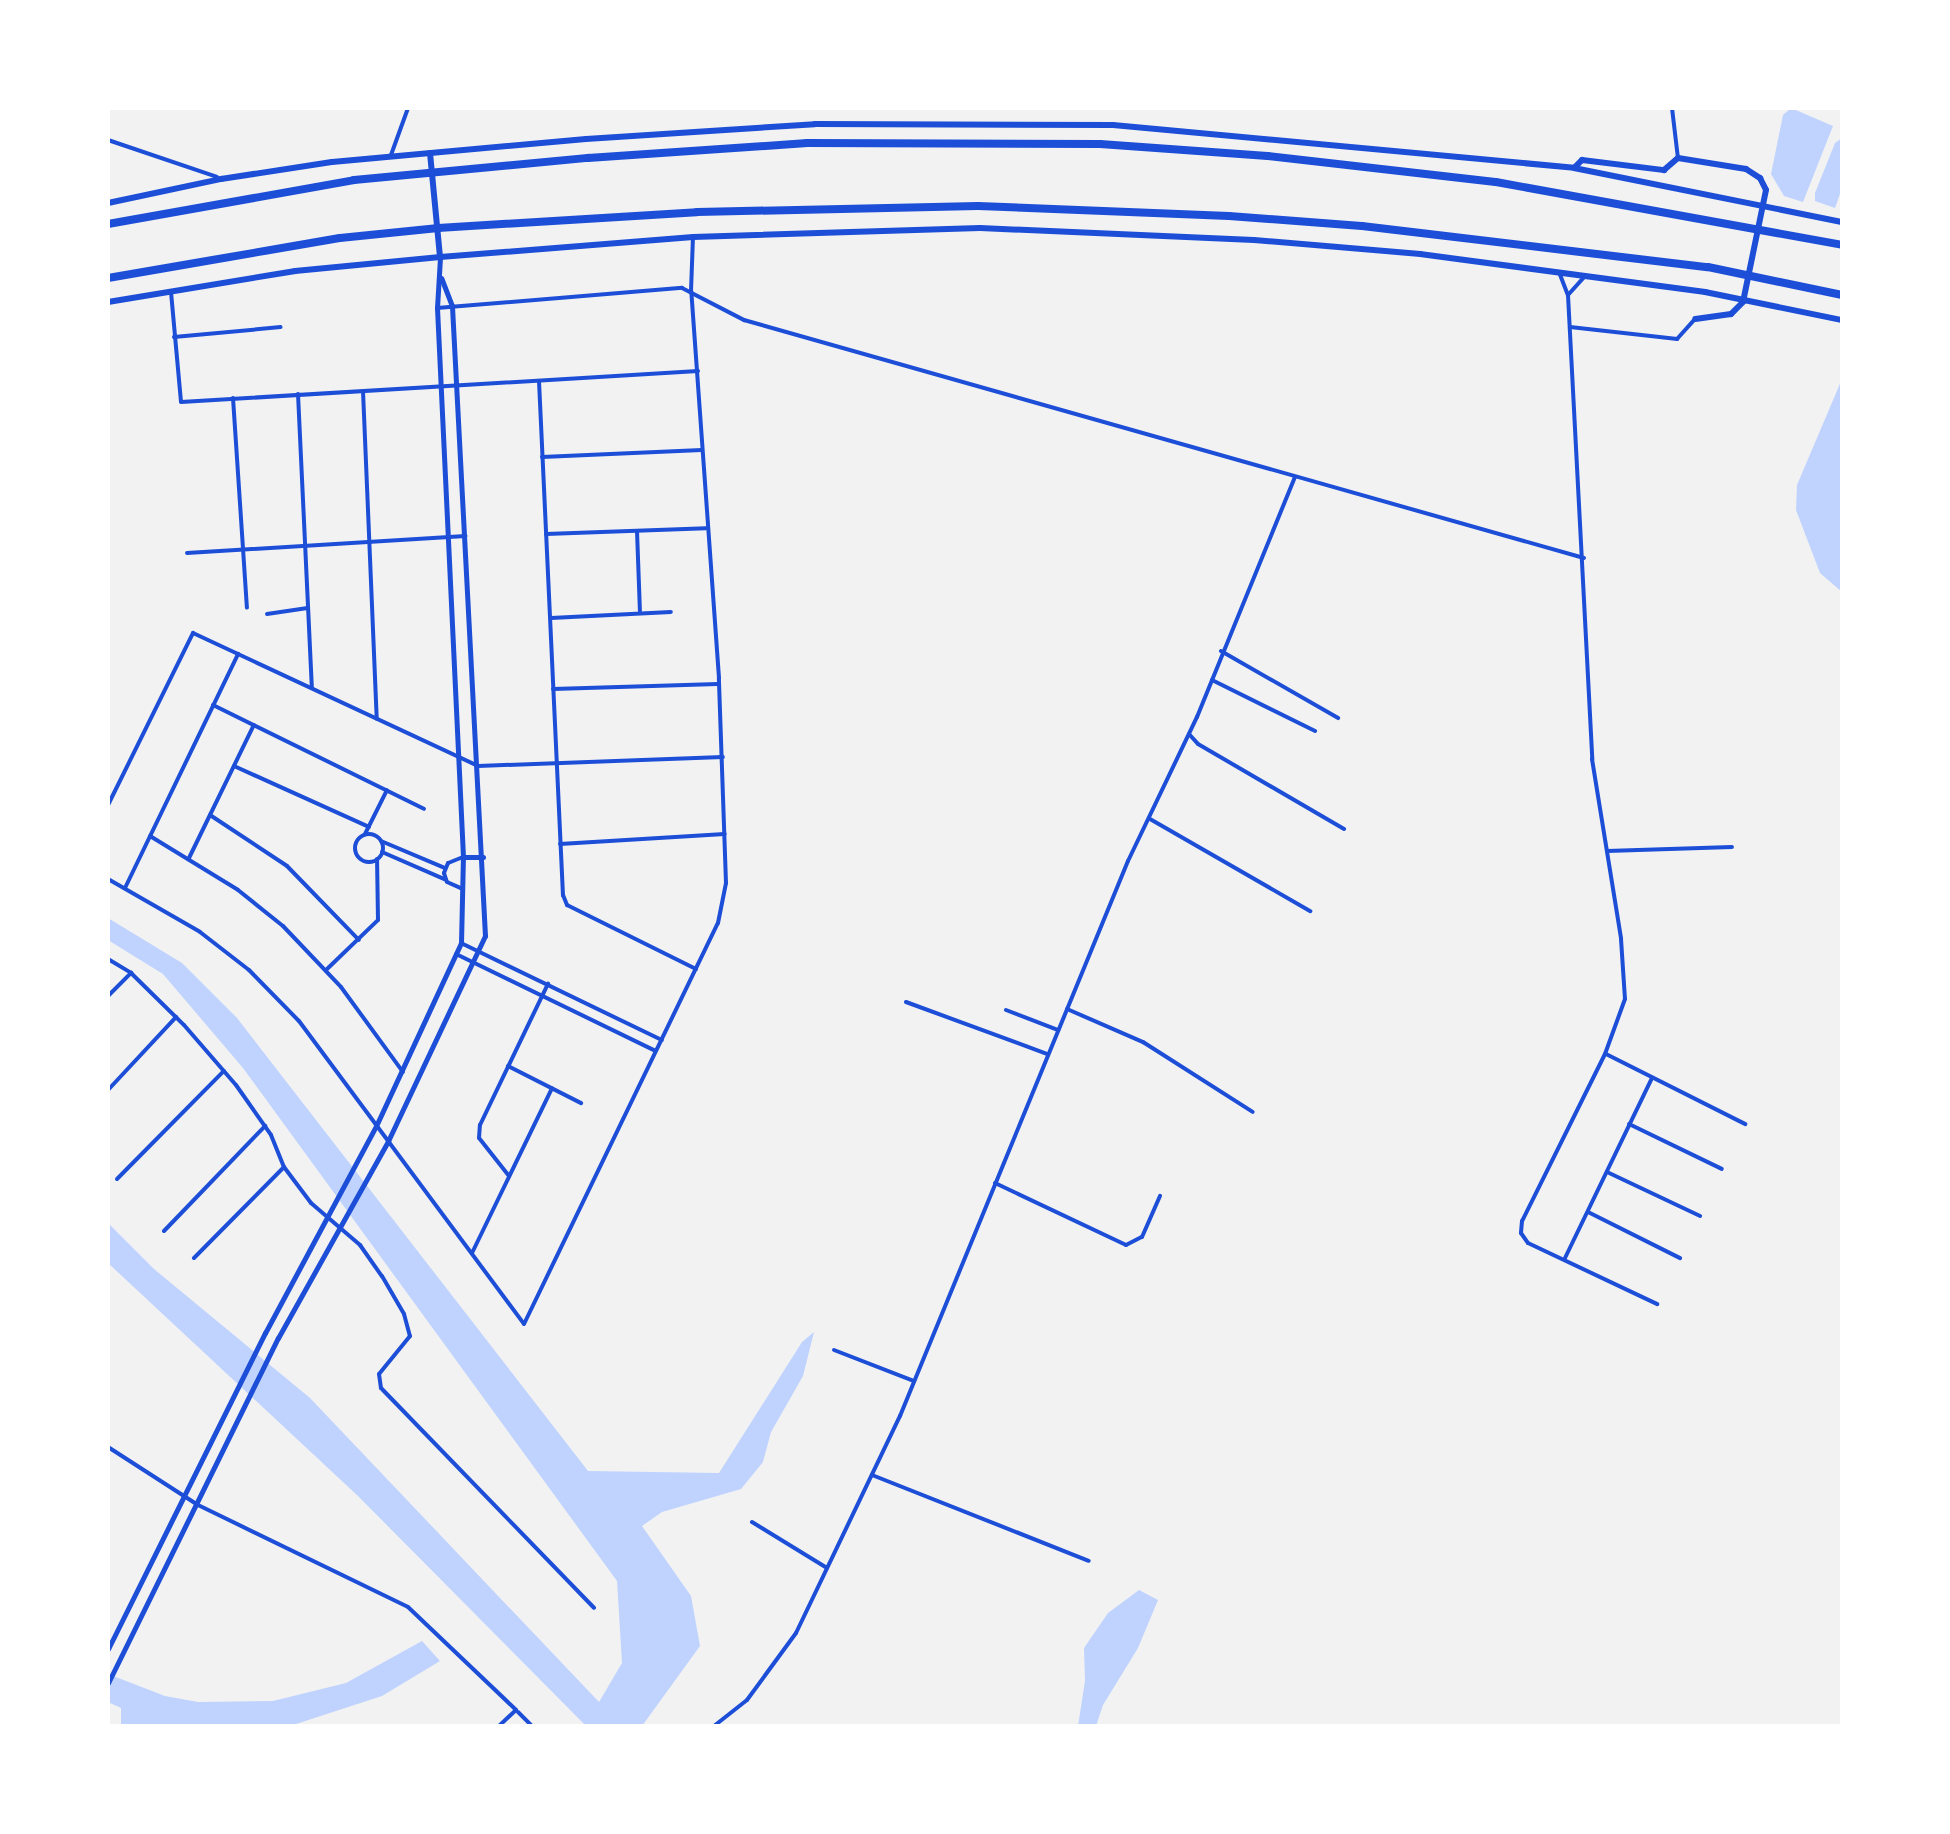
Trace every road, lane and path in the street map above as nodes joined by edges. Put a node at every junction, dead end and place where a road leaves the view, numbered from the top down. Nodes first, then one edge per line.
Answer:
1 (408, 108) edge
2 (1672, 108) edge
3 (108, 140) edge
4 (430, 153) junction
5 (391, 155) junction
6 (1678, 158) junction
7 (1574, 168) junction
8 (432, 174) junction
9 (221, 179) junction
10 (108, 203) edge
11 (1842, 222) edge
12 (108, 224) edge
13 (438, 228) junction
14 (693, 237) junction
15 (1842, 245) edge
16 (440, 257) junction
17 (1559, 272) junction
18 (1585, 275) junction
19 (108, 278) edge
20 (441, 278) junction
21 (690, 291) junction
22 (171, 292) junction
23 (1568, 295) junction
24 (1842, 295) edge
25 (108, 302) edge
26 (452, 306) junction
27 (437, 308) junction
28 (1695, 319) joint
29 (1842, 320) edge
30 (281, 326) dead end
31 (1570, 327) junction
32 (174, 336) junction
33 (698, 371) junction
34 (539, 380) junction
35 (456, 385) junction
36 (441, 386) junction
37 (364, 390) junction
38 (298, 394) junction
39 (233, 398) junction
40 (703, 450) junction
41 (542, 457) junction
42 (1295, 477) junction
43 (708, 528) junction
44 (637, 530) junction
45 (546, 534) junction
46 (450, 536) junction
47 (465, 536) junction
48 (368, 543) junction
49 (304, 547) junction
50 (244, 550) junction
51 (187, 552) dead end
52 (1584, 558) junction
53 (247, 608) dead end
54 (308, 608) junction
55 (672, 612) dead end
56 (640, 613) junction
57 (266, 614) dead end
58 (550, 618) junction
59 (1220, 651) junction
60 (238, 654) junction
61 (1210, 679) junction
62 (719, 684) junction
63 (312, 687) junction
64 (553, 689) junction
65 (213, 705) junction
66 (1338, 718) dead end
67 (377, 719) junction
68 (254, 725) junction
69 (1315, 731) dead end
70 (1189, 734) junction
71 (722, 756) junction
72 (458, 758) junction
73 (557, 765) junction
74 (234, 766) junction
75 (478, 766) junction
76 (387, 790) junction
77 (108, 806) edge
78 (424, 808) dead end
79 (210, 814) junction
80 (1150, 819) junction
81 (369, 827) junction
82 (1344, 829) dead end
83 (365, 834) junction
84 (726, 834) junction
85 (150, 836) junction
86 (381, 841) junction
87 (560, 844) junction
88 (1732, 846) dead end
89 (1605, 851) junction
90 (382, 852) junction
91 (463, 857) junction
92 (483, 857) junction
93 (189, 858) junction
94 (377, 859) junction
95 (445, 868) junction
96 (108, 879) edge
97 (444, 879) junction
98 (125, 888) junction
99 (464, 889) junction
100 (1310, 911) dead end
101 (360, 940) junction
102 (462, 942) junction
103 (480, 952) junction
104 (456, 954) junction
105 (108, 959) edge
106 (474, 963) junction
107 (696, 968) junction
108 (326, 970) junction
109 (131, 973) junction
110 (548, 984) junction
111 (108, 996) edge
112 (542, 996) junction
113 (906, 1002) dead end
114 (1066, 1008) junction
115 (1006, 1010) dead end
116 (176, 1017) junction
117 (1058, 1030) junction
118 (662, 1040) junction
119 (656, 1051) junction
120 (1048, 1054) junction
121 (1606, 1054) junction
122 (508, 1066) junction
123 (224, 1071) junction
124 (403, 1072) junction
125 (1652, 1078) junction
126 (552, 1088) junction
127 (108, 1090) edge
128 (581, 1103) dead end
129 (1253, 1112) dead end
130 (1630, 1124) junction
131 (1745, 1124) dead end
132 (265, 1126) junction
133 (376, 1126) junction
134 (388, 1141) junction
135 (284, 1167) junction
136 (1722, 1169) dead end
137 (1606, 1172) junction
138 (509, 1176) junction
139 (117, 1179) dead end
140 (995, 1184) junction
141 (1160, 1196) dead end
142 (1588, 1212) junction
143 (1700, 1216) dead end
144 (327, 1218) junction
145 (164, 1230) dead end
146 (338, 1230) junction
147 (472, 1253) junction
148 (194, 1258) dead end
149 (1680, 1258) dead end
150 (1564, 1260) junction
151 (1658, 1304) dead end
152 (834, 1350) dead end
153 (914, 1381) junction
154 (108, 1447) edge
155 (872, 1475) junction
156 (186, 1498) junction
157 (198, 1505) junction
158 (752, 1522) dead end
159 (1089, 1562) dead end
160 (827, 1568) junction
161 (594, 1608) dead end
162 (108, 1648) edge
163 (122, 1654) junction
164 (108, 1683) edge
165 (516, 1710) junction
166 (499, 1726) edge
167 (532, 1726) edge
168 (714, 1726) edge

1 - 5 street
2 - 6 street
3 - 9 street
4 - 5 main road
4 - 7 main road
4 - 8 main road
5 - 9 main road
6 - 7 main road
6 - 28 main road
7 - 11 main road
8 - 12 highway
8 - 13 main road
8 - 15 highway
9 - 10 main road
13 - 16 main road
13 - 19 highway
13 - 24 highway
14 - 16 main road
14 - 17 main road
14 - 21 street
16 - 20 street
16 - 22 main road
17 - 18 main road
17 - 23 street
18 - 23 street
18 - 29 main road
20 - 26 street
20 - 27 street
21 - 26 street
21 - 33 street
21 - 42 street
22 - 25 main road
22 - 32 street
23 - 31 street
26 - 27 street
26 - 35 street
27 - 36 street
28 - 31 street
30 - 32 street
31 - 52 street
32 - 39 street
33 - 34 street
33 - 40 street
34 - 35 street
34 - 41 street
35 - 36 street
35 - 47 street
36 - 37 street
36 - 46 street
37 - 38 street
37 - 48 street
38 - 39 street
38 - 49 street
39 - 50 street
40 - 41 street
40 - 43 street
41 - 45 street
42 - 52 street
42 - 59 street
43 - 44 street
43 - 62 street
44 - 45 street
44 - 56 street
45 - 58 street
46 - 47 street
46 - 48 street
46 - 72 street
47 - 75 street
48 - 49 street
48 - 67 street
49 - 50 street
49 - 54 street
50 - 51 street
50 - 53 street
52 - 89 street
54 - 57 street
54 - 63 street
55 - 56 street
56 - 58 street
58 - 64 street
59 - 61 street
59 - 66 street
60 - 63 street
60 - 65 street
60 - 77 street
61 - 69 street
61 - 70 street
62 - 64 street
62 - 71 street
63 - 67 street
64 - 73 street
65 - 68 street
65 - 85 street
67 - 72 street
68 - 74 street
68 - 76 street
70 - 80 street
70 - 82 street
71 - 73 street
71 - 84 street
72 - 75 street
72 - 91 street
73 - 75 street
73 - 87 street
74 - 79 street
74 - 81 street
75 - 92 street
76 - 78 street
76 - 81 street
79 - 93 street
79 - 101 street
80 - 100 street
80 - 114 street
81 - 83 street
83 - 86 street
83 - 94 street
84 - 87 street
84 - 107 street
85 - 93 street
85 - 98 street
86 - 90 street
86 - 95 street
87 - 107 street
88 - 89 street
89 - 121 street
90 - 94 street
90 - 97 street
91 - 92 street
91 - 95 street
91 - 99 street
92 - 103 street
93 - 108 street
94 - 101 street
95 - 97 street
96 - 98 street
97 - 99 street
98 - 133 street
99 - 102 street
101 - 108 street
102 - 103 street
102 - 104 street
103 - 106 street
103 - 110 street
104 - 106 street
104 - 124 street
105 - 109 street
106 - 112 street
106 - 134 street
107 - 118 street
108 - 124 street
109 - 111 street
109 - 116 street
110 - 112 street
110 - 118 street
112 - 119 street
112 - 122 street
113 - 120 street
114 - 117 street
114 - 129 street
115 - 117 street
116 - 123 street
116 - 127 street
117 - 120 street
118 - 119 street
119 - 147 street
120 - 140 street
121 - 125 street
121 - 150 street
122 - 126 street
122 - 138 street
123 - 132 street
123 - 139 street
124 - 133 street
125 - 130 street
125 - 131 street
126 - 128 street
126 - 138 street
130 - 136 street
130 - 137 street
132 - 135 street
132 - 145 street
133 - 134 street
133 - 144 street
134 - 146 street
134 - 147 street
135 - 144 street
135 - 148 street
137 - 142 street
137 - 143 street
138 - 147 street
140 - 141 street
140 - 153 street
142 - 149 street
142 - 150 street
144 - 146 street
144 - 156 street
146 - 157 street
146 - 161 street
150 - 151 street
152 - 153 street
153 - 155 street
154 - 156 street
155 - 159 street
155 - 160 street
156 - 157 street
156 - 162 street
157 - 163 street
157 - 165 street
158 - 160 street
160 - 168 street
162 - 163 street
163 - 164 street
165 - 166 street
165 - 167 street

